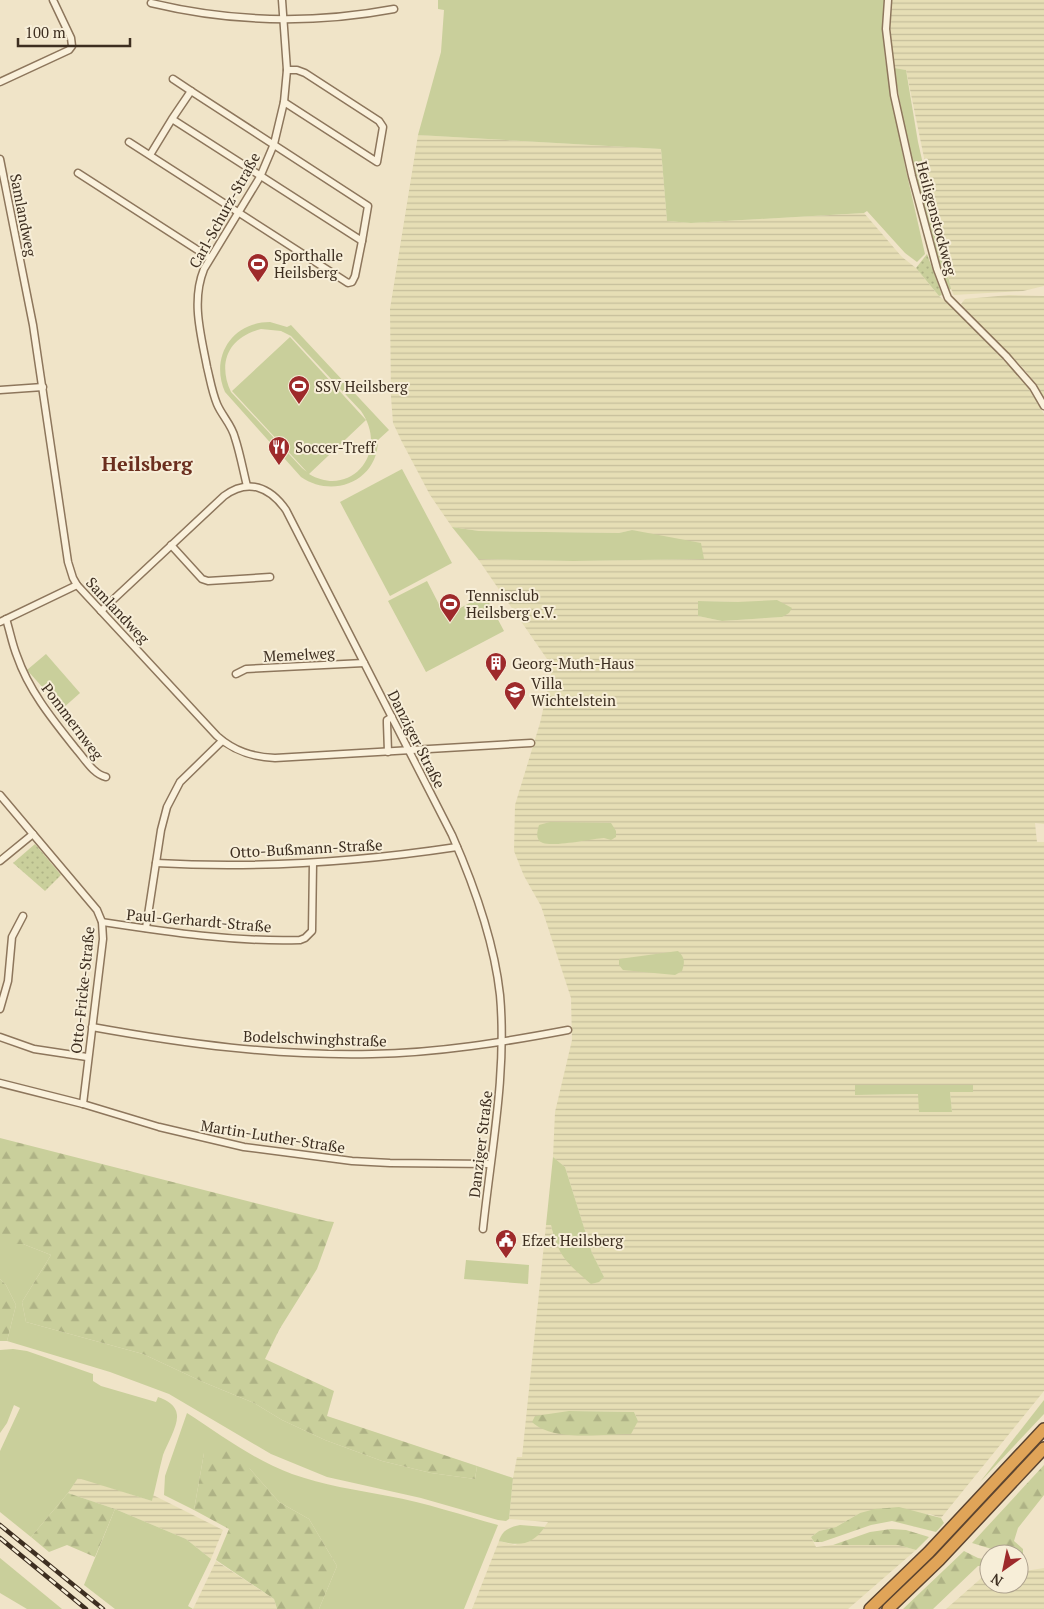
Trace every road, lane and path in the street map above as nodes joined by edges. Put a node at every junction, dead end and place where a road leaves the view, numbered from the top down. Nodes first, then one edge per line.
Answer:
1 (53, 0) edge
2 (282, 0) edge
3 (888, 0) edge
4 (151, 3) dead end
5 (394, 9) dead end
6 (283, 19) junction
7 (287, 70) junction
8 (173, 79) dead end
9 (0, 82) edge
10 (191, 91) junction
11 (284, 102) junction
12 (172, 119) junction
13 (129, 142) dead end
14 (274, 144) junction
15 (150, 155) junction
16 (0, 159) edge
17 (78, 173) dead end
18 (260, 177) junction
19 (239, 212) junction
20 (362, 241) junction
21 (210, 258) junction
22 (42, 387) junction
23 (0, 390) edge
24 (1044, 406) edge
25 (247, 486) junction
26 (171, 545) junction
27 (270, 577) dead end
28 (77, 585) junction
29 (101, 611) junction
30 (3, 620) edge
31 (364, 663) junction
32 (236, 674) dead end
33 (392, 717) junction
34 (222, 741) junction
35 (531, 743) dead end
36 (409, 751) junction
37 (388, 752) junction
38 (106, 777) dead end
39 (0, 795) edge
40 (33, 834) junction
41 (457, 847) junction
42 (0, 861) edge
43 (156, 863) junction
44 (313, 863) junction
45 (23, 916) dead end
46 (102, 922) junction
47 (146, 928) junction
48 (0, 1009) edge
49 (92, 1028) junction
50 (568, 1030) dead end
51 (0, 1037) edge
52 (502, 1042) junction
53 (87, 1057) junction
54 (0, 1083) edge
55 (83, 1104) junction
56 (490, 1164) junction
57 (483, 1229) dead end
58 (1044, 1429) edge
59 (1044, 1448) edge
60 (870, 1609) edge
61 (888, 1609) edge

1 - 9 street
2 - 6 street, Carl-Schurz-Straße
3 - 24 street, Heiligenstockweg
4 - 6 street
5 - 6 street
6 - 7 street, Carl-Schurz-Straße
7 - 11 street, Carl-Schurz-Straße
7 - 11 street
8 - 10 street
10 - 12 street
10 - 14 street
11 - 14 street, Carl-Schurz-Straße
12 - 15 street
12 - 18 street
13 - 15 street
14 - 18 street, Carl-Schurz-Straße
14 - 20 street
15 - 19 street
16 - 22 street, Samlandweg
17 - 21 street
18 - 19 street, Carl-Schurz-Straße
18 - 20 street
19 - 20 street
19 - 21 street, Carl-Schurz-Straße
21 - 25 street, Carl-Schurz-Straße
22 - 23 street
22 - 28 street, Samlandweg
25 - 26 street
25 - 31 street, Danziger Straße
26 - 27 street
26 - 29 street
28 - 29 street, Samlandweg
28 - 30 street, Pommernweg
29 - 34 street, Samlandweg
30 - 38 street, Pommernweg
31 - 32 street, Memelweg
31 - 33 street, Danziger Straße
33 - 36 street, Danziger Straße
33 - 37 street
34 - 37 street, Samlandweg
34 - 43 street
35 - 36 street, Samlandweg
36 - 37 street, Samlandweg
36 - 41 street, Danziger Straße
39 - 40 street, Otto-Fricke-Straße
40 - 42 street
40 - 46 street, Otto-Fricke-Straße
41 - 44 street, Otto-Bußmann-Straße
41 - 52 street, Danziger Straße
43 - 44 street, Otto-Bußmann-Straße
43 - 47 street
44 - 47 street, Paul-Gerhardt-Straße
45 - 48 street
46 - 47 street, Paul-Gerhardt-Straße
46 - 49 street, Otto-Fricke-Straße
49 - 52 street, Bodelschwinghstraße
49 - 53 street, Otto-Fricke-Straße
50 - 52 street, Bodelschwinghstraße
51 - 53 street
52 - 56 street, Danziger Straße
53 - 55 street, Otto-Fricke-Straße
54 - 55 street, Martin-Luther-Straße
55 - 56 street, Martin-Luther-Straße
56 - 57 street, Danziger Straße
58 - 60 highway
59 - 61 highway

